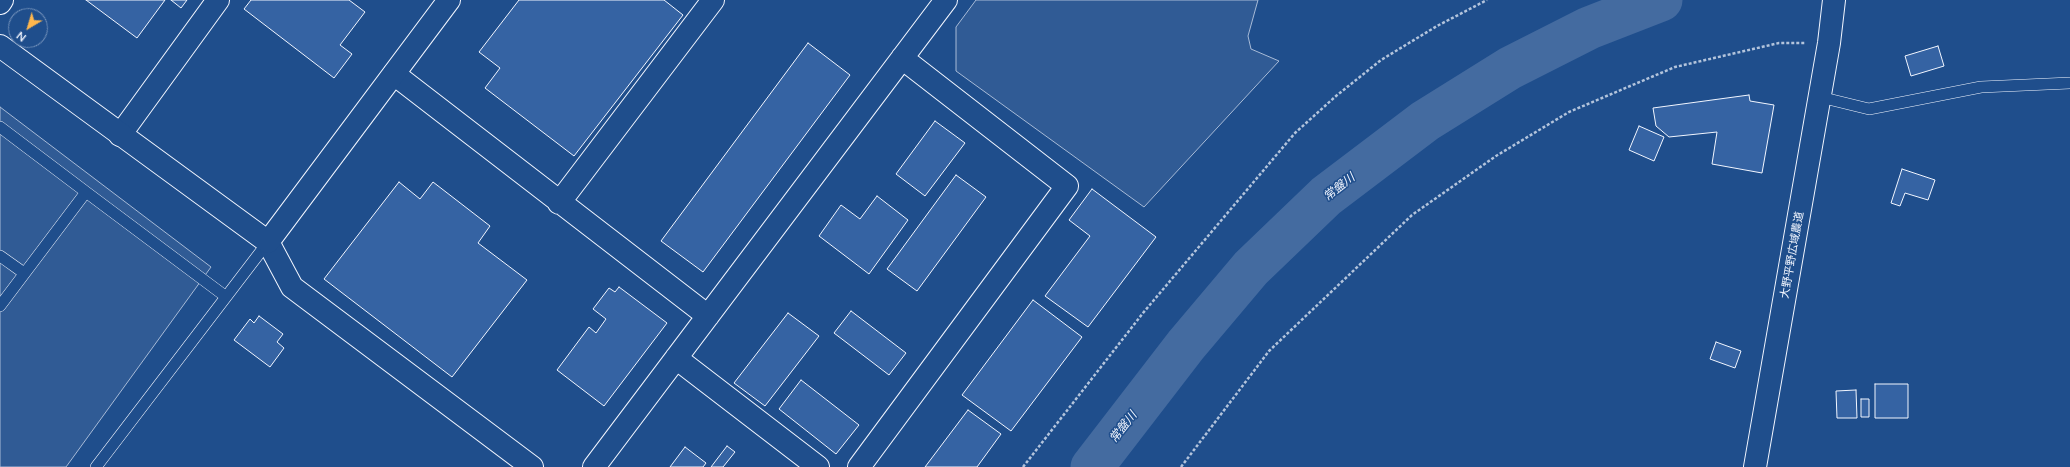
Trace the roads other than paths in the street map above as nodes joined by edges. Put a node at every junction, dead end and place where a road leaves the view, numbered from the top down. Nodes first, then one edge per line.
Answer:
1 (2, 0) edge
2 (218, 0) edge
3 (449, 0) edge
4 (713, 0) edge
5 (946, 0) edge
6 (1834, 0) edge
7 (0, 3) edge
8 (0, 46) edge
9 (902, 58) junction
10 (394, 74) junction
11 (2070, 83) edge
12 (1820, 97) junction
13 (0, 127) edge
14 (120, 135) junction
15 (86, 192) junction
16 (559, 203) junction
17 (268, 242) junction
18 (0, 256) edge
19 (24, 273) junction
20 (225, 296) junction
21 (0, 306) edge
22 (708, 316) junction
23 (676, 358) junction
24 (96, 467) edge
25 (532, 467) edge
26 (594, 467) edge
27 (818, 467) edge
28 (858, 467) edge
29 (1755, 467) edge

1 - 7 street
2 - 14 street
3 - 10 street
4 - 16 street
5 - 9 street
6 - 12 street, 大野平野広域農道
8 - 14 street
9 - 22 street
9 - 28 street
10 - 16 street
10 - 17 street
11 - 12 lane
12 - 29 street, 大野平野広域農道
13 - 15 lane
14 - 17 street
15 - 19 lane
15 - 20 lane
16 - 22 street
17 - 20 lane
17 - 25 street
18 - 19 lane
19 - 21 lane
20 - 24 lane
22 - 23 street
23 - 26 street
23 - 27 street

